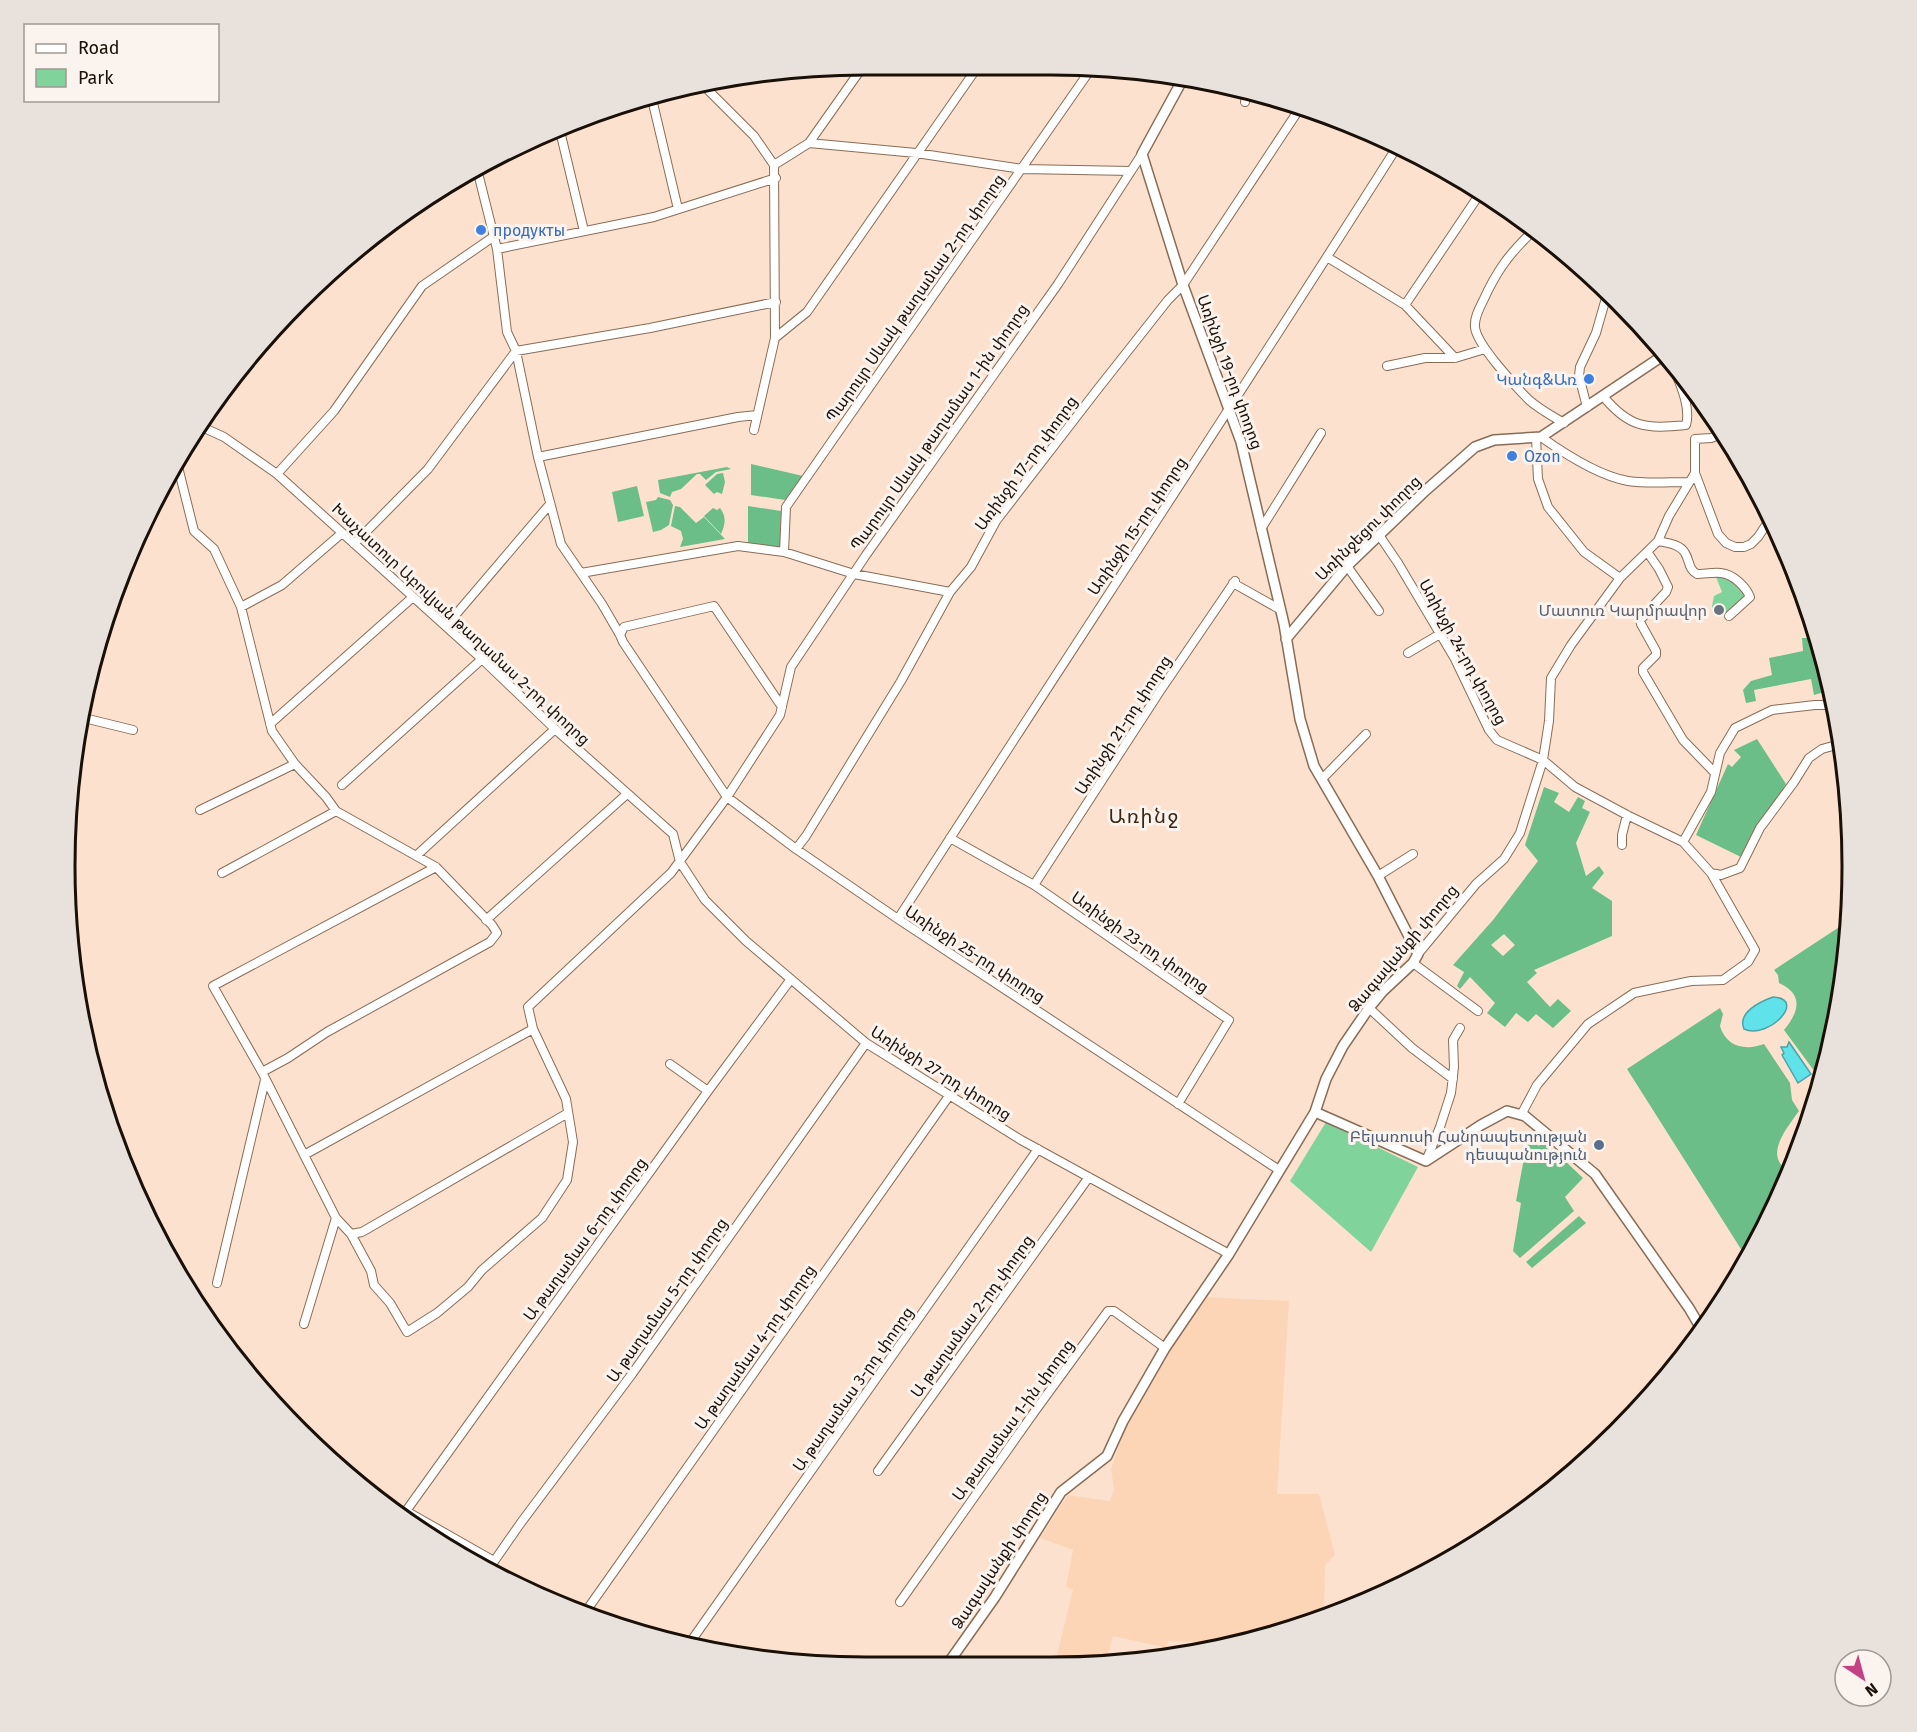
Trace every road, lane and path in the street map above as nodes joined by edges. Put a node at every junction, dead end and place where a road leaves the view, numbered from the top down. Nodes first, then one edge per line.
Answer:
1 (857, 75) edge
2 (971, 75) edge
3 (1086, 76) edge
4 (1179, 86) edge
5 (709, 91) edge
6 (653, 104) edge
7 (1296, 114) edge
8 (561, 136) edge
9 (809, 143) junction
10 (916, 153) junction
11 (1393, 153) edge
12 (1142, 154) junction
13 (774, 165) junction
14 (1022, 169) junction
15 (1131, 171) junction
16 (479, 176) edge
17 (776, 178) junction
18 (1476, 199) edge
19 (678, 209) junction
20 (584, 231) junction
21 (1529, 235) edge
22 (493, 237) junction
23 (497, 249) junction
24 (1328, 257) junction
25 (1183, 285) junction
26 (776, 302) junction
27 (1605, 302) edge
28 (1404, 305) junction
29 (775, 338) junction
30 (1485, 349) junction
31 (516, 351) junction
32 (1455, 358) junction
33 (1658, 359) edge
34 (1387, 366) dead end
35 (1681, 387) edge
36 (1603, 396) junction
37 (1587, 407) junction
38 (1230, 409) junction
39 (757, 415) junction
40 (1564, 423) junction
41 (207, 429) edge
42 (754, 430) dead end
43 (1322, 433) dead end
44 (1715, 437) edge
45 (1539, 438) junction
46 (538, 457) junction
47 (179, 473) edge
48 (1695, 473) junction
49 (277, 474) junction
50 (1688, 482) junction
51 (550, 504) junction
52 (1765, 527) edge
53 (1261, 529) junction
54 (342, 533) junction
55 (1379, 535) junction
56 (1658, 541) junction
57 (354, 544) junction
58 (784, 552) junction
59 (1648, 553) junction
60 (1347, 566) junction
61 (580, 573) junction
62 (854, 574) junction
63 (1620, 579) junction
64 (950, 592) junction
65 (413, 597) junction
66 (241, 607) junction
67 (1281, 610) junction
68 (1379, 611) dead end
69 (1729, 616) dead end
70 (446, 627) junction
71 (1440, 634) junction
72 (620, 635) junction
73 (1286, 639) junction
74 (1408, 653) dead end
75 (482, 659) junction
76 (1825, 705) edge
77 (782, 707) junction
78 (89, 719) edge
79 (270, 724) junction
80 (555, 729) junction
81 (133, 730) dead end
82 (1366, 734) dead end
83 (1832, 746) edge
84 (1543, 760) junction
85 (295, 764) junction
86 (1715, 773) junction
87 (1322, 779) junction
88 (342, 785) dead end
89 (627, 794) junction
90 (727, 797) junction
91 (200, 810) dead end
92 (336, 811) junction
93 (1627, 815) junction
94 (950, 838) junction
95 (1683, 842) junction
96 (1622, 845) dead end
97 (796, 849) junction
98 (1413, 854) dead end
99 (417, 855) junction
100 (680, 862) junction
101 (436, 867) junction
102 (222, 873) dead end
103 (1711, 873) junction
104 (1378, 876) junction
105 (1034, 885) junction
106 (486, 920) junction
107 (898, 920) junction
108 (1415, 959) junction
109 (791, 979) junction
110 (1369, 1008) junction
111 (1478, 1011) dead end
112 (1460, 1028) dead end
113 (533, 1029) junction
114 (866, 1044) junction
115 (670, 1064) dead end
116 (263, 1076) junction
117 (1453, 1079) junction
118 (708, 1091) junction
119 (949, 1096) junction
120 (1178, 1104) junction
121 (1315, 1112) junction
122 (568, 1113) junction
123 (1521, 1115) junction
124 (1038, 1149) junction
125 (304, 1155) junction
126 (1426, 1161) junction
127 (1279, 1170) junction
128 (1089, 1177) junction
129 (336, 1218) junction
130 (351, 1234) junction
131 (1229, 1254) junction
132 (217, 1283) dead end
133 (1697, 1322) edge
134 (304, 1324) dead end
135 (1165, 1348) junction
136 (878, 1471) dead end
137 (405, 1509) edge
138 (437, 1530) edge
139 (494, 1561) joint
140 (900, 1602) dead end
141 (589, 1607) edge
142 (693, 1638) edge
143 (953, 1657) edge

1 - 9 street
2 - 10 street
3 - 14 street, Պարույր Սևակ թաղամաս 2-րդ փողոց
4 - 12 street, Պարույր Սևակ թաղամաս 1-ին փողոց
5 - 13 street
6 - 19 street
7 - 25 street, Առինջի 17-րդ փողոց
8 - 20 street
9 - 10 street
9 - 13 street
10 - 14 street
10 - 29 street
11 - 24 street, Առինջի 15-րդ փողոց
12 - 15 street, Պարույր Սևակ թաղամաս 1-ին փողոց
12 - 25 street, Առինջի 19-րդ փողոց
13 - 17 street
14 - 15 street
14 - 58 street, Պարույր Սևակ թաղամաս 2-րդ փողոց
15 - 62 street, Պարույր Սևակ թաղամաս 1-ին փողոց
16 - 22 street, Առինջի 25-րդ փողոց
17 - 19 street
17 - 26 street
18 - 28 street
19 - 20 street
20 - 23 street
21 - 30 street
22 - 23 street, Առինջի 25-րդ փողոց
22 - 49 street
23 - 31 street, Առինջի 25-րդ փողոց
24 - 28 street
24 - 38 street, Առինջի 15-րդ փողոց
25 - 38 street, Առինջի 19-րդ փողոց
25 - 64 street, Առինջի 17-րդ փողոց
26 - 29 street
26 - 31 street
27 - 37 street
28 - 32 street
29 - 39 street
30 - 32 street
30 - 40 street
31 - 46 street, Առինջի 25-րդ փողոց
31 - 57 street
32 - 34 street
33 - 36 street
35 - 36 street
36 - 37 street
37 - 40 street
38 - 53 street, Առինջի 19-րդ փողոց
38 - 94 street, Առինջի 15-րդ փողոց
39 - 42 street
39 - 46 street
40 - 45 street
41 - 49 street, Խաչատուր Աբովյան թաղամաս 2-րդ փողոց
43 - 53 street
44 - 48 street
45 - 50 street
45 - 55 street, Առինջեցու փողոց
45 - 63 street
46 - 51 street, Առինջի 25-րդ փողոց
47 - 66 street
48 - 50 street, Ձագավանքի փողոց
48 - 52 street
49 - 54 street, Խաչատուր Աբովյան թաղամաս 2-րդ փողոց
50 - 56 street, Ձագավանքի փողոց
51 - 61 street, Առինջի 25-րդ փողոց
51 - 70 street
53 - 67 street, Առինջի 19-րդ փողոց
54 - 57 street, Խաչատուր Աբովյան թաղամաս 2-րդ փողոց
54 - 66 street
55 - 60 street, Առինջեցու փողոց
55 - 71 street, Առինջի 24-րդ փողոց
56 - 59 street, Ձագավանքի փողոց
56 - 69 street
57 - 65 street, Խաչատուր Աբովյան թաղամաս 2-րդ փողոց
58 - 61 street
58 - 62 street
59 - 63 street, Ձագավանքի փողոց
59 - 86 street
60 - 68 street
60 - 73 street, Առինջեցու փողոց
61 - 72 street, Առինջի 25-րդ փողոց
62 - 64 street
62 - 77 street, Պարույր Սևակ թաղամաս 1-ին փողոց
63 - 84 street, Ձագավանքի փողոց
64 - 97 street, Առինջի 17-րդ փողոց
65 - 70 street, Խաչատուր Աբովյան թաղամաս 2-րդ փողոց
65 - 79 street
66 - 79 street
67 - 73 street, Առինջի 19-րդ փողոց
67 - 105 street, Առինջի 21-րդ փողոց
70 - 75 street, Խաչատուր Աբովյան թաղամաս 2-րդ փողոց
71 - 74 street
71 - 84 street, Առինջի 24-րդ փողոց
72 - 77 street
72 - 90 street, Առինջի 25-րդ փողոց
73 - 87 street
75 - 80 street, Խաչատուր Աբովյան թաղամաս 2-րդ փողոց
75 - 88 street
76 - 86 street
77 - 90 street, Պարույր Սևակ թաղամաս 1-ին փողոց
78 - 81 street
79 - 85 street
80 - 89 street, Խաչատուր Աբովյան թաղամաս 2-րդ փողոց
80 - 99 street
82 - 87 street
83 - 103 street
84 - 93 street, Առինջի 24-րդ փողոց
84 - 108 street, Ձագավանքի փողոց
85 - 91 street
85 - 92 street
86 - 95 street
87 - 104 street
89 - 100 street, Խաչատուր Աբովյան թաղամաս 2-րդ փողոց
89 - 106 street
90 - 97 street, Առինջի 25-րդ փողոց
90 - 100 street
92 - 99 street
92 - 102 street
93 - 95 street, Առինջի 24-րդ փողոց
93 - 96 street
94 - 105 street, Առինջի 23-րդ փողոց
94 - 107 street, Առինջի 15-րդ փողոց
95 - 103 street
97 - 107 street, Առինջի 25-րդ փողոց
98 - 104 street
99 - 101 street
100 - 109 street, Առինջի 27-րդ փողոց
100 - 113 street
101 - 106 street
101 - 116 street
103 - 123 street
104 - 108 street
105 - 120 street, Առինջի 23-րդ փողոց
106 - 116 street
107 - 120 street, Առինջի 25-րդ փողոց
108 - 110 street, Ձագավանքի փողոց
108 - 111 street
109 - 114 street, Առինջի 27-րդ փողոց
109 - 118 street, Ա թաղամաս 6-րդ փողոց
110 - 117 street
110 - 121 street, Ձագավանքի փողոց
112 - 117 street
113 - 122 street
113 - 125 street
114 - 119 street, Առինջի 27-րդ փողոց
114 - 139 street, Ա թաղամաս 5-րդ փողոց
115 - 118 street
116 - 125 street
116 - 132 street
117 - 126 street
118 - 137 street, Ա թաղամաս 6-րդ փողոց
119 - 124 street, Առինջի 27-րդ փողոց
119 - 141 street, Ա թաղամաս 4-րդ փողոց
120 - 127 street, Առինջի 25-րդ փողոց
121 - 126 street
121 - 127 street, Ձագավանքի փողոց
122 - 130 street
122 - 130 street
123 - 126 street
123 - 133 street
124 - 128 street, Առինջի 27-րդ փողոց
124 - 142 street, Ա թաղամաս 3-րդ փողոց
125 - 129 street
127 - 131 street, Ձագավանքի փողոց
128 - 131 street, Առինջի 27-րդ փողոց
128 - 136 street, Ա թաղամաս 2-րդ փողոց
129 - 130 street
129 - 134 street
131 - 135 street, Ձագավանքի փողոց
135 - 140 street, Ա թաղամաս 1-ին փողոց
135 - 143 street, Ձագավանքի փողոց
138 - 139 street

